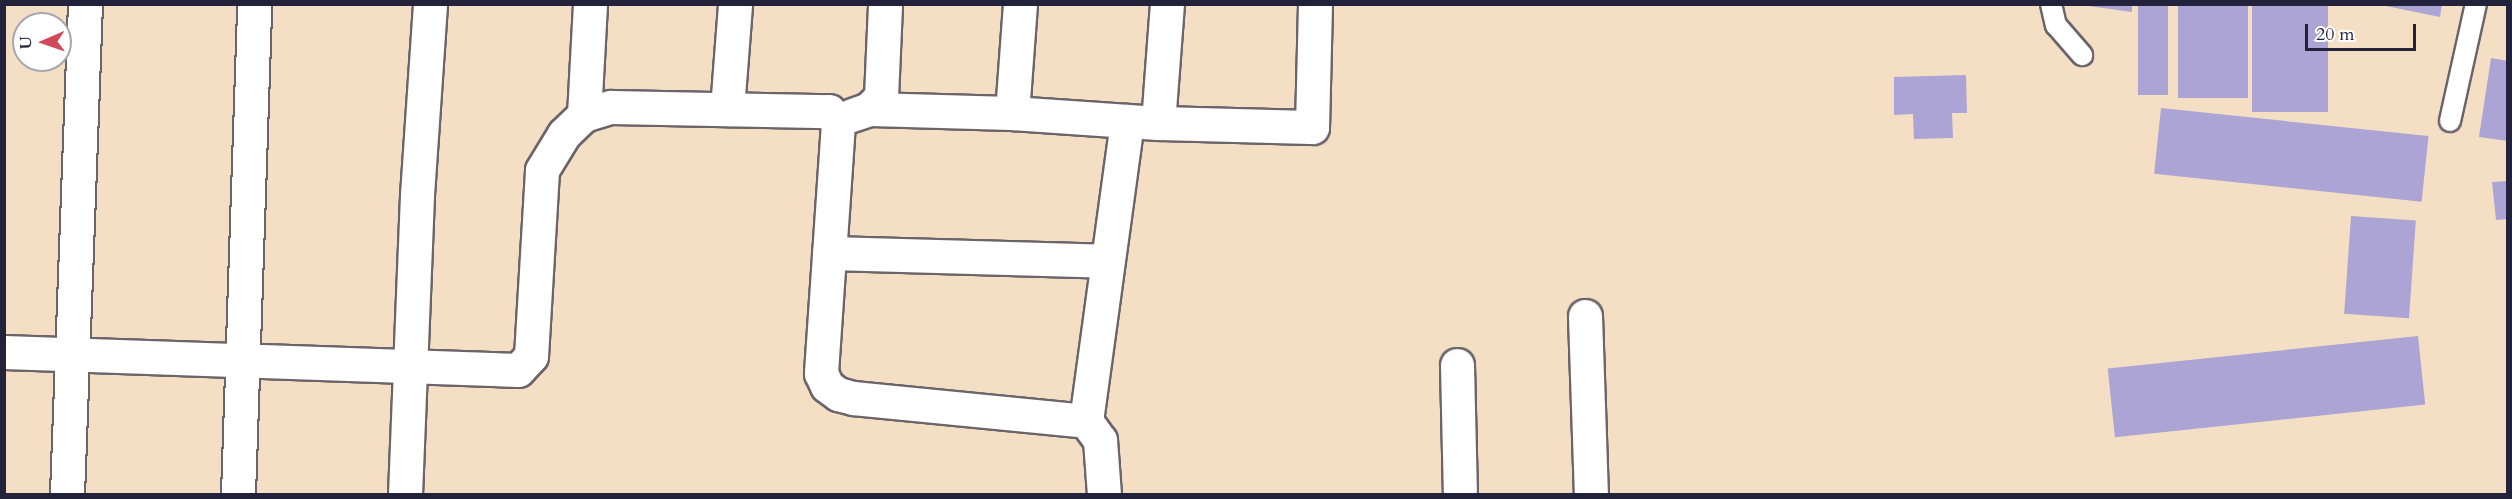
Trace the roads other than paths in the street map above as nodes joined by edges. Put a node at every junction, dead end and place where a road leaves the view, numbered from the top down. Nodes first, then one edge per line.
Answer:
1 (85, 4) edge
2 (254, 4) edge
3 (430, 4) edge
4 (590, 4) edge
5 (735, 4) edge
6 (885, 4) edge
7 (1020, 4) edge
8 (1167, 4) edge
9 (1315, 4) edge
10 (2051, 4) edge
11 (2476, 4) edge
12 (2082, 55) dead end
13 (727, 110) junction
14 (869, 110) junction
15 (1012, 113) junction
16 (584, 115) junction
17 (835, 116) junction
18 (2450, 121) dead end
19 (1142, 122) junction
20 (829, 254) junction
21 (1107, 261) junction
22 (1585, 316) dead end
23 (4, 352) edge
24 (72, 355) junction
25 (241, 358) junction
26 (1457, 365) dead end
27 (409, 368) junction
28 (1086, 421) junction
29 (67, 495) edge
30 (238, 495) edge
31 (405, 495) edge
32 (1104, 495) edge
33 (1460, 495) edge
34 (1591, 495) edge

1 - 24 street
2 - 25 street
3 - 27 street
4 - 16 street
5 - 13 street
6 - 14 street
7 - 15 street
8 - 19 street
9 - 19 street
10 - 12 lane
11 - 18 lane
13 - 16 street
13 - 17 street
14 - 15 street
14 - 17 street
15 - 19 street
16 - 27 street
17 - 20 street
19 - 21 street
20 - 21 street
20 - 28 street
21 - 28 street
22 - 34 street
23 - 24 street
24 - 25 street
24 - 29 street
25 - 27 street
25 - 30 street
26 - 33 street
27 - 31 street
28 - 32 street

